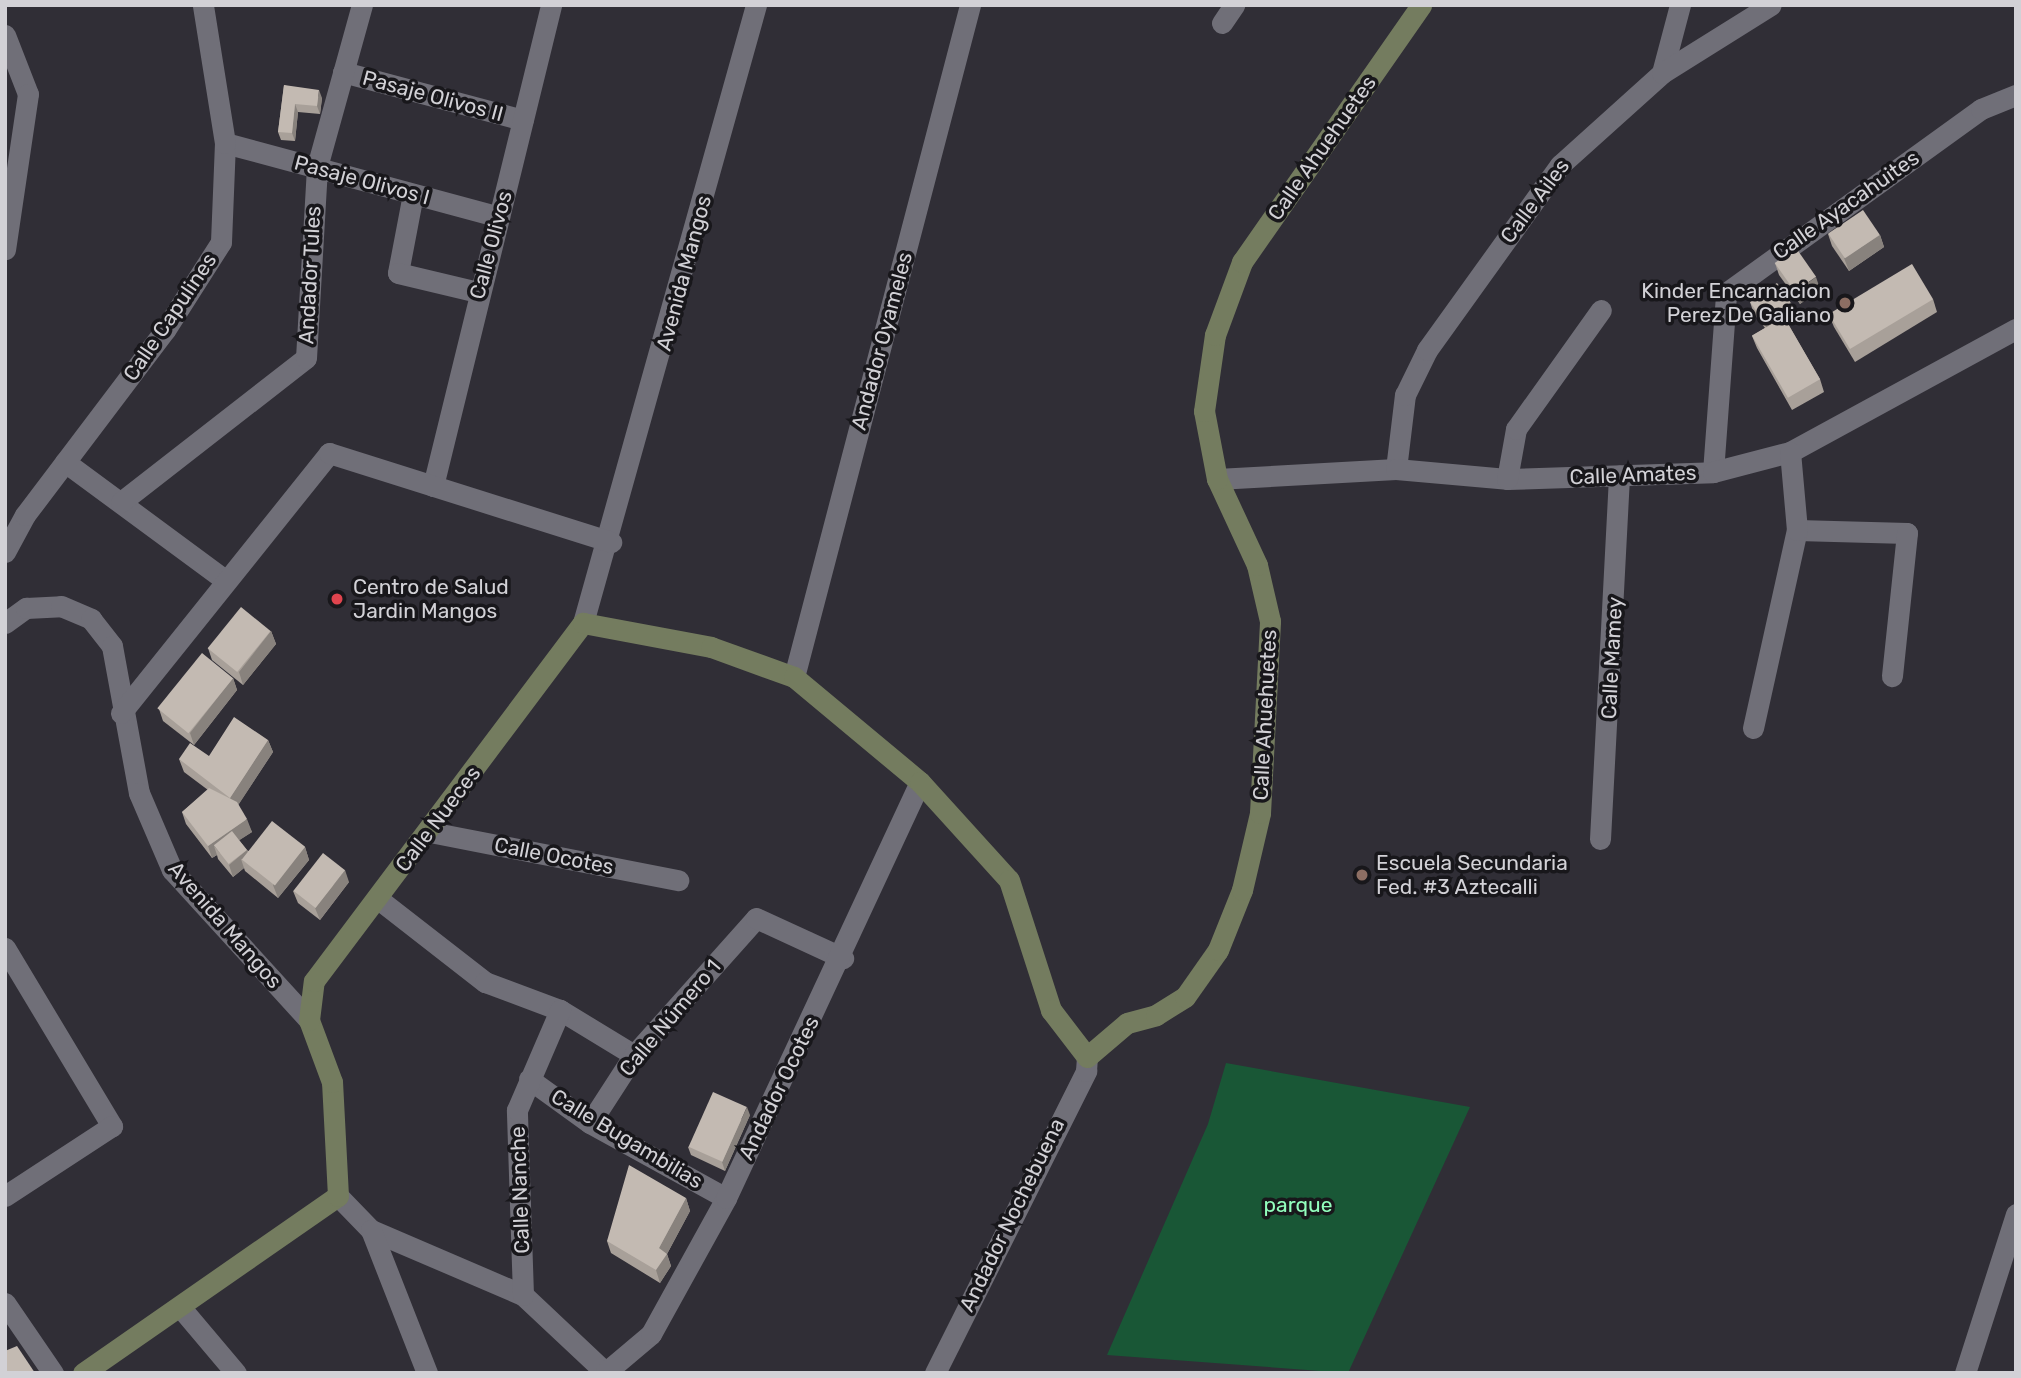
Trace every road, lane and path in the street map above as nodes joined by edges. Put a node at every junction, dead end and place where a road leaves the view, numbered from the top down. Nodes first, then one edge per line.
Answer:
1 (203, 5) edge
2 (362, 5) edge
3 (551, 5) edge
4 (756, 5) edge
5 (970, 5) edge
6 (1422, 5) edge
7 (1681, 5) edge
8 (1771, 5) edge
9 (5, 35) edge
10 (343, 72) junction
11 (1662, 73) junction
12 (2016, 95) edge
13 (523, 120) junction
14 (225, 143) junction
15 (317, 167) junction
16 (413, 194) junction
17 (499, 216) junction
18 (5, 250) edge
19 (478, 292) junction
20 (1601, 310) dead end
21 (2016, 329) edge
22 (1790, 452) junction
23 (65, 462) junction
24 (1395, 470) junction
25 (1713, 472) junction
26 (1619, 475) junction
27 (1217, 479) junction
28 (1507, 479) junction
29 (433, 486) junction
30 (121, 502) junction
31 (1797, 530) junction
32 (611, 542) junction
33 (5, 552) edge
34 (225, 580) junction
35 (5, 623) edge
36 (583, 623) junction
37 (1892, 676) dead end
38 (794, 677) junction
39 (121, 713) junction
40 (1753, 728) dead end
41 (920, 782) junction
42 (430, 832) junction
43 (1600, 839) dead end
44 (678, 880) dead end
45 (377, 898) junction
46 (5, 948) edge
47 (843, 958) junction
48 (560, 1010) junction
49 (309, 1020) junction
50 (634, 1055) junction
51 (1087, 1057) junction
52 (529, 1079) junction
53 (590, 1123) junction
54 (5, 1195) edge
55 (338, 1196) junction
56 (726, 1198) junction
57 (2016, 1214) edge
58 (371, 1230) junction
59 (523, 1295) junction
60 (5, 1303) edge
61 (181, 1308) junction
62 (606, 1372) edge
63 (53, 1373) edge
64 (83, 1373) edge
65 (236, 1373) edge
66 (427, 1373) edge
67 (935, 1373) edge
68 (1965, 1373) edge

1 - 14 street, Calle Capulines
2 - 10 street, Andador Tules
3 - 13 street, Calle Olivos
4 - 32 street, Avenida Mangos
5 - 38 street, Andador Oyameles
6 - 27 main road, Calle Ahuehuetes
7 - 11 street
8 - 11 street, Calle Ailes
9 - 18 street
10 - 13 street, Pasaje Olivos II
10 - 15 street, Andador Tules
11 - 24 street, Calle Ailes
12 - 25 street, Calle Ayacahuites
13 - 17 street, Calle Olivos
14 - 15 street, Pasaje Olivos I
14 - 23 street, Calle Capulines
15 - 16 street, Pasaje Olivos I
15 - 30 street, Andador Tules
16 - 17 street, Pasaje Olivos I
16 - 19 street
17 - 19 street, Calle Olivos
19 - 29 street, Calle Olivos
20 - 28 street
21 - 22 street, Calle Amates
22 - 25 street, Calle Amates
22 - 31 street
23 - 30 street
23 - 33 street, Calle Capulines
24 - 27 street, Calle Amates
24 - 28 street, Calle Amates
25 - 26 street, Calle Amates
26 - 28 street, Calle Amates
26 - 43 street, Calle Mamey
27 - 51 main road, Calle Ahuehuetes
29 - 32 street
29 - 34 street
30 - 34 street
31 - 37 street
31 - 40 street
32 - 36 street, Avenida Mangos
34 - 39 street
35 - 39 street, Avenida Mangos
36 - 38 main road
36 - 42 main road, Calle Nueces
38 - 41 main road
39 - 49 street, Avenida Mangos
41 - 47 street, Andador Ocotes
41 - 51 main road
42 - 44 street, Calle Ocotes
42 - 45 main road, Calle Nueces
45 - 48 street
45 - 49 main road, Calle Nueces
46 - 54 street
47 - 50 street, Calle Número 1
47 - 56 street, Andador Ocotes
48 - 50 street
48 - 52 street, Calle Nanche
49 - 55 main road, Avenida Mangos
50 - 53 street, Calle Número 1
51 - 67 street, Andador Nochebuena
52 - 53 street, Calle Bugambilias
52 - 59 street, Calle Nanche
53 - 56 street, Calle Bugambilias
55 - 58 street
55 - 61 main road
56 - 62 street, Andador Ocotes
57 - 68 street
58 - 59 street
58 - 66 street
59 - 62 street
60 - 63 street
61 - 64 main road
61 - 65 street

